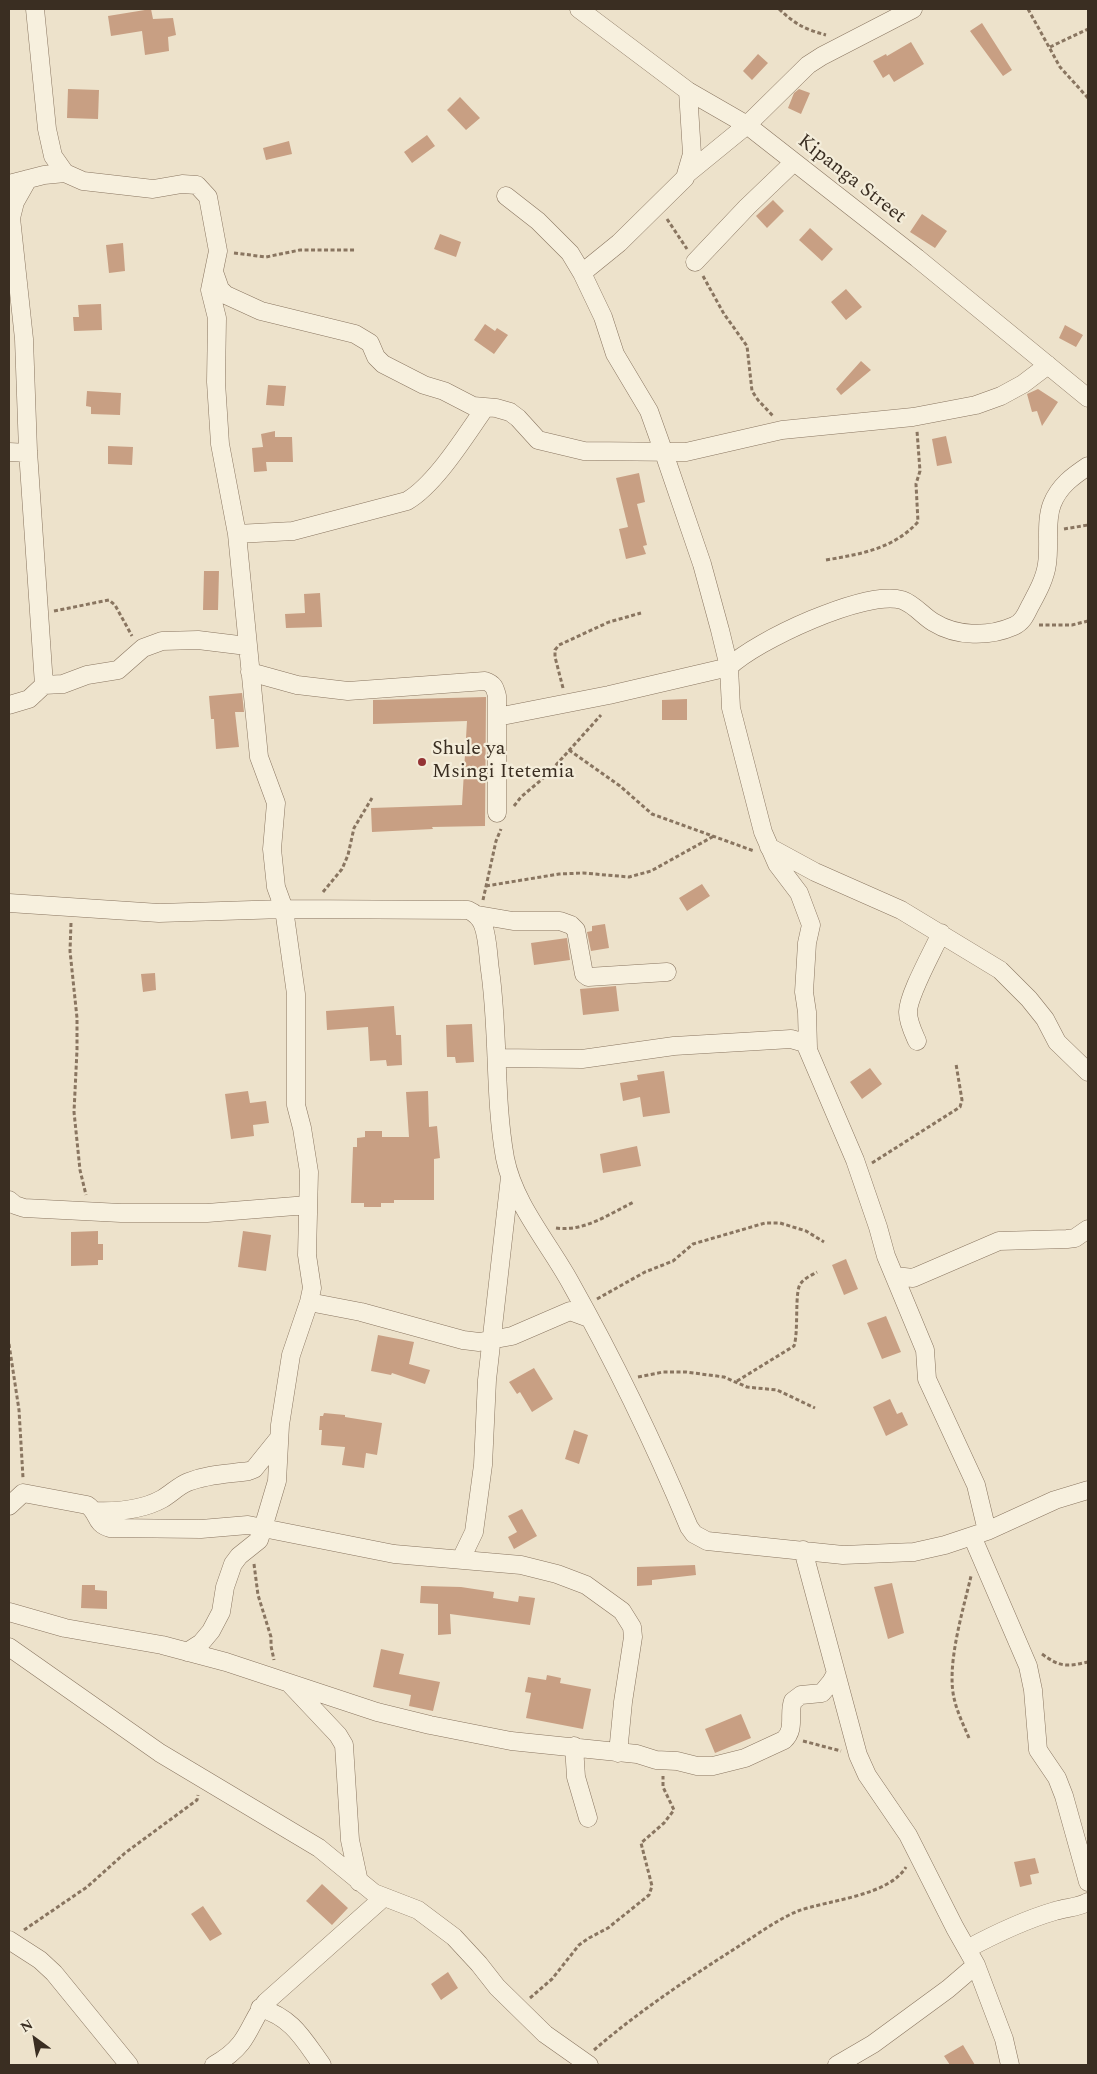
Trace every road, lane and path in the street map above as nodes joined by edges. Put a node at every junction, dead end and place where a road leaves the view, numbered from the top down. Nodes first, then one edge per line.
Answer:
1 (35, 9) edge
2 (579, 9) edge
3 (779, 9) edge
4 (913, 9) edge
5 (1028, 9) edge
6 (1088, 29) edge
7 (851, 41) junction
8 (1050, 47) junction
9 (688, 91) junction
10 (1088, 98) edge
11 (747, 125) junction
12 (794, 162) junction
13 (65, 172) junction
14 (687, 174) junction
15 (28, 179) junction
16 (9, 184) edge
17 (506, 196) dead end
18 (658, 206) junction
19 (355, 250) dead end
20 (218, 251) junction
21 (695, 262) junction
22 (214, 272) junction
23 (582, 273) junction
24 (1048, 365) junction
25 (1086, 389) edge
26 (485, 408) junction
27 (919, 416) junction
28 (782, 430) junction
29 (9, 452) edge
30 (28, 453) junction
31 (664, 453) junction
32 (1088, 466) edge
33 (1088, 525) edge
34 (1049, 532) junction
35 (237, 534) junction
36 (826, 560) dead end
37 (38, 602) junction
38 (641, 613) dead end
39 (1088, 621) edge
40 (1016, 625) junction
41 (247, 646) junction
42 (143, 648) junction
43 (729, 668) junction
44 (250, 672) junction
45 (44, 685) junction
46 (9, 704) edge
47 (566, 704) junction
48 (606, 709) dead end
49 (497, 717) junction
50 (569, 750) junction
51 (372, 798) dead end
52 (504, 817) junction
53 (714, 836) junction
54 (770, 852) junction
55 (486, 886) junction
56 (11, 898) edge
57 (72, 907) junction
58 (291, 909) junction
59 (479, 915) junction
60 (941, 934) junction
61 (667, 972) dead end
62 (917, 1041) dead end
63 (808, 1048) junction
64 (497, 1058) junction
65 (956, 1064) dead end
66 (1088, 1072) edge
67 (859, 1171) junction
68 (510, 1177) junction
69 (9, 1200) edge
70 (634, 1202) dead end
71 (308, 1205) junction
72 (99, 1212) junction
73 (536, 1225) junction
74 (1088, 1229) edge
75 (824, 1242) dead end
76 (817, 1272) dead end
77 (895, 1276) junction
78 (310, 1302) junction
79 (586, 1312) junction
80 (492, 1340) junction
81 (9, 1344) edge
82 (623, 1381) junction
83 (737, 1381) junction
84 (815, 1408) dead end
85 (279, 1438) junction
86 (1088, 1490) edge
87 (23, 1493) junction
88 (9, 1506) edge
89 (93, 1511) junction
90 (264, 1528) junction
91 (979, 1538) junction
92 (254, 1544) junction
93 (803, 1550) junction
94 (461, 1559) junction
95 (9, 1612) edge
96 (9, 1647) edge
97 (187, 1652) junction
98 (1040, 1653) dead end
99 (1088, 1662) edge
100 (836, 1673) junction
101 (285, 1681) junction
102 (789, 1735) junction
103 (969, 1738) dead end
104 (574, 1746) junction
105 (618, 1753) junction
106 (858, 1755) junction
107 (663, 1761) junction
108 (197, 1791) dead end
109 (588, 1818) dead end
110 (913, 1845) junction
111 (359, 1882) junction
112 (1088, 1882) edge
113 (383, 1898) junction
114 (1088, 1902) edge
115 (15, 1935) edge
116 (967, 1949) junction
117 (976, 1966) junction
118 (260, 2008) junction
119 (526, 2015) junction
120 (586, 2063) edge
121 (129, 2065) edge
122 (214, 2065) edge
123 (322, 2065) edge
124 (837, 2065) edge
125 (1010, 2065) edge

1 - 13 street
2 - 9 street, Kipanga Street
3 - 7 path
4 - 7 street
5 - 8 path
6 - 8 path
7 - 11 street
8 - 10 path
9 - 11 street, Kipanga Street
9 - 14 street
11 - 12 street, Kipanga Street
11 - 14 street
12 - 21 street
12 - 24 street, Kipanga Street
13 - 15 street
13 - 20 street
14 - 18 street
15 - 16 street
15 - 30 street
17 - 23 street
18 - 21 path
18 - 23 street
19 - 20 path
20 - 22 street
21 - 28 path
22 - 26 street
22 - 35 street
23 - 31 street
24 - 25 street, Kipanga Street
24 - 27 street
26 - 31 street
26 - 35 street
27 - 28 street
27 - 36 path
28 - 31 street
29 - 30 street
30 - 37 street
31 - 43 street
32 - 34 street
33 - 34 path
34 - 40 street
35 - 41 street
37 - 42 path
37 - 45 street
38 - 47 path
39 - 40 path
40 - 43 street
41 - 42 street
41 - 44 street
42 - 45 street
43 - 47 street
43 - 54 street
44 - 49 street
44 - 58 street
45 - 46 street
47 - 49 street
48 - 50 path
49 - 52 street
50 - 52 path
50 - 53 path
51 - 58 path
52 - 55 path
53 - 54 path
53 - 55 path
54 - 60 street
54 - 63 street
55 - 59 path
56 - 57 street
57 - 58 street
57 - 72 path
58 - 59 street
58 - 71 street
59 - 61 street
59 - 64 street
60 - 62 street
60 - 66 street
63 - 64 street
63 - 67 street
64 - 68 street
65 - 67 path
67 - 77 street
68 - 73 street
68 - 80 street
69 - 72 street
70 - 73 path
71 - 72 street
71 - 78 street
73 - 79 street
74 - 77 street
75 - 79 path
76 - 83 path
77 - 91 street
78 - 80 street
78 - 85 street
79 - 80 street
79 - 82 street
80 - 94 street
81 - 87 path
82 - 83 path
82 - 93 street
83 - 84 path
85 - 89 street
85 - 90 street
86 - 91 street
87 - 88 street
87 - 89 street
89 - 90 street
90 - 92 street
90 - 94 street
91 - 93 street
91 - 103 path
91 - 112 street
92 - 97 street
92 - 101 path
93 - 100 street
94 - 105 street
95 - 97 street
96 - 111 street
97 - 101 street
98 - 99 path
100 - 102 street
100 - 106 street
101 - 104 street
101 - 111 street
102 - 106 path
102 - 107 street
104 - 105 street
104 - 109 street
105 - 107 street
106 - 110 street
107 - 119 path
108 - 115 path
110 - 116 street
110 - 120 path
111 - 113 street
113 - 118 street
113 - 119 street
114 - 116 street
115 - 121 street
116 - 117 street
117 - 124 street
117 - 125 street
118 - 122 street
118 - 123 street
119 - 120 street

